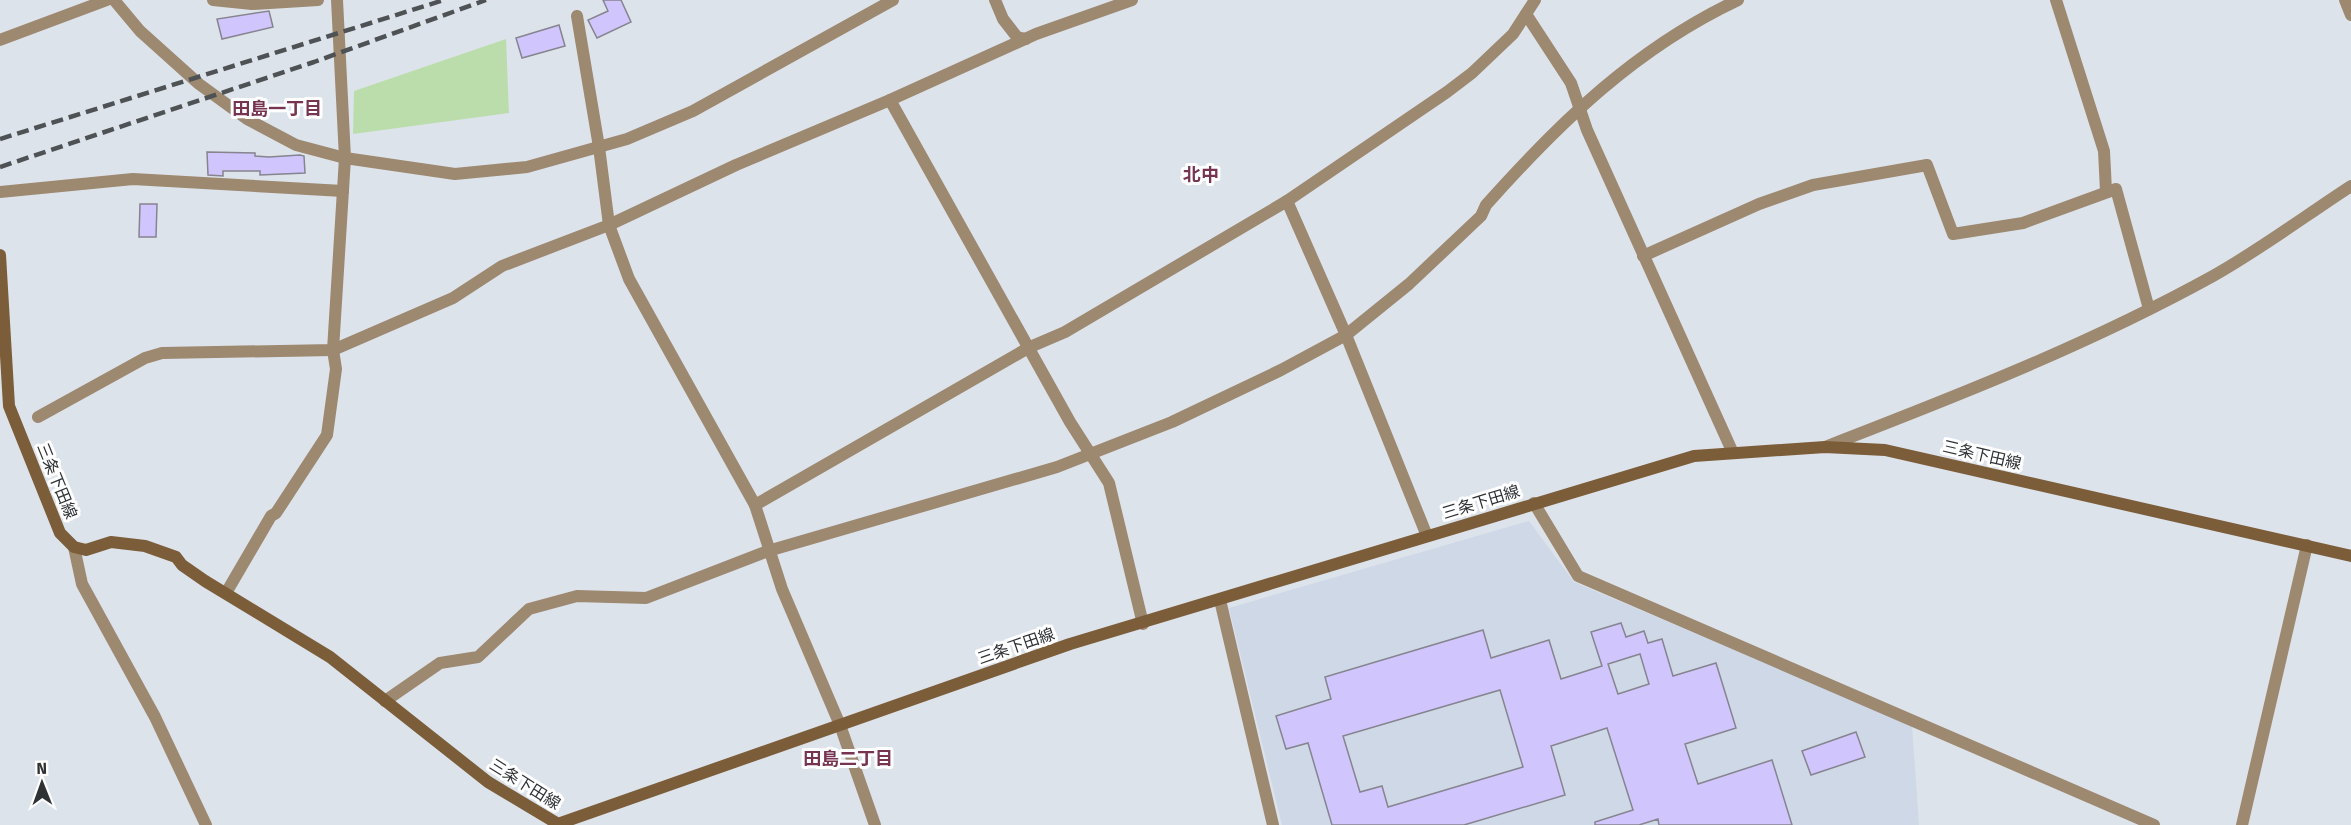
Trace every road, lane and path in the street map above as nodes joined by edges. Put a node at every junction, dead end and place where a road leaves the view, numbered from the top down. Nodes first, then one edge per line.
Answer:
1 (107, 0) edge
2 (114, 0) edge
3 (213, 0) edge
4 (318, 0) edge
5 (323, 0) edge
6 (337, 0) edge
7 (893, 0) edge
8 (995, 0) edge
9 (1132, 0) edge
10 (1535, 0) edge
11 (1738, 0) edge
12 (2056, 0) edge
13 (2345, 0) edge
14 (1526, 14) junction
15 (2351, 15) edge
16 (577, 16) dead end
17 (1026, 39) junction
18 (0, 40) edge
19 (890, 100) junction
20 (1580, 107) junction
21 (599, 147) junction
22 (345, 158) junction
23 (2351, 186) edge
24 (343, 191) junction
25 (2106, 191) junction
26 (0, 192) edge
27 (1287, 201) junction
28 (609, 225) junction
29 (0, 255) edge
30 (1643, 256) junction
31 (2149, 309) junction
32 (1346, 335) junction
33 (1030, 347) junction
34 (333, 351) junction
35 (38, 417) dead end
36 (1825, 447) junction
37 (1092, 453) junction
38 (1733, 453) junction
39 (1534, 503) junction
40 (755, 505) junction
41 (1427, 536) junction
42 (2307, 545) junction
43 (74, 547) junction
44 (768, 551) junction
45 (2351, 555) edge
46 (226, 593) junction
47 (1220, 600) junction
48 (1143, 624) junction
49 (385, 701) junction
50 (840, 725) junction
51 (559, 824) edge
52 (206, 825) edge
53 (875, 825) edge
54 (1273, 825) edge
55 (2154, 825) edge
56 (2242, 825) edge

1 - 18 street
2 - 22 street
3 - 4 street
5 - 6 street
6 - 22 street
7 - 21 street
8 - 17 street
9 - 17 street
10 - 14 street
11 - 20 street
12 - 25 street
13 - 15 street
14 - 20 street
14 - 27 street
16 - 21 street
17 - 19 street
19 - 28 street
19 - 33 street
20 - 30 street
20 - 32 street
21 - 22 street
21 - 28 street
22 - 24 street
23 - 31 street
24 - 26 street
24 - 34 street
25 - 30 street
25 - 31 street
27 - 32 street
27 - 33 street
28 - 34 street
28 - 40 street
29 - 43 main road, 三条下田線
30 - 38 street
31 - 36 street
32 - 37 street
32 - 41 street
33 - 37 street
33 - 40 street
34 - 35 street
34 - 46 street
36 - 38 main road, 三条下田線
36 - 42 main road, 三条下田線
37 - 44 street
37 - 48 street
38 - 39 main road, 三条下田線
39 - 41 main road, 三条下田線
39 - 55 street
40 - 44 street
41 - 47 main road, 三条下田線
42 - 45 main road, 三条下田線
42 - 56 street
43 - 46 main road, 三条下田線
43 - 52 street
44 - 49 street
44 - 50 street
46 - 49 main road, 三条下田線
47 - 48 main road, 三条下田線
47 - 54 street
48 - 50 main road, 三条下田線
49 - 51 main road, 三条下田線
50 - 51 main road, 三条下田線
50 - 53 street

